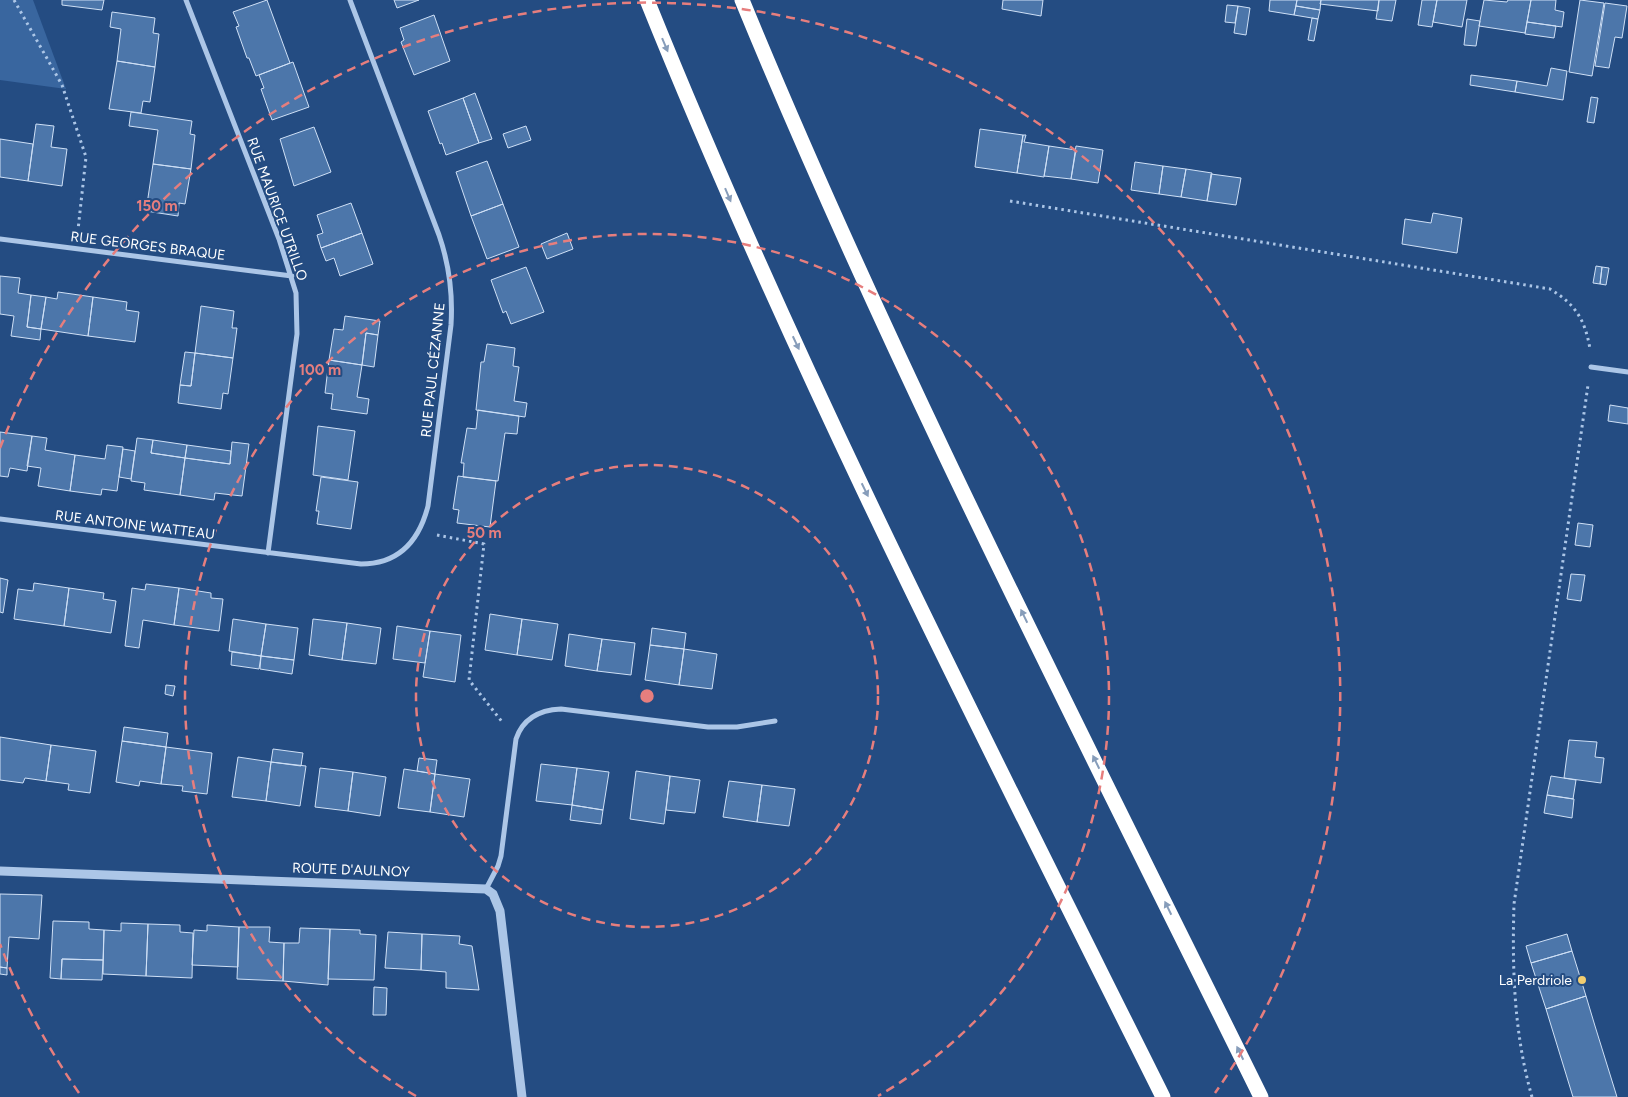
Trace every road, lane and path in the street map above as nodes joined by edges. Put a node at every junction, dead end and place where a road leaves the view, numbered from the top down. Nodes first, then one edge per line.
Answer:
1 (14, 0) edge
2 (186, 0) edge
3 (350, 0) edge
4 (647, 0) edge
5 (742, 0) edge
6 (1010, 201) dead end
7 (0, 239) edge
8 (76, 248) junction
9 (292, 276) junction
10 (1590, 367) junction
11 (1628, 372) edge
12 (0, 519) edge
13 (420, 532) junction
14 (268, 553) junction
15 (775, 721) dead end
16 (516, 739) junction
17 (0, 871) edge
18 (486, 888) junction
19 (522, 1097) edge
20 (1163, 1097) edge
21 (1261, 1097) edge
22 (1532, 1097) edge

1 - 8 path
2 - 9 street, RUE MAURICE UTRILLO
3 - 13 street, RUE PAUL CÉZANNE
4 -> 20 highway
21 -> 5 highway
6 - 10 path
7 - 8 street, RUE GEORGES BRAQUE
8 - 9 street, RUE GEORGES BRAQUE
9 - 14 street, RUE MAURICE UTRILLO
10 - 11 street
10 - 22 path
12 - 14 street, RUE ANTOINE WATTEAU
13 - 14 street, RUE PAUL CÉZANNE
13 - 16 path
15 - 16 street
16 - 18 street
17 - 18 street, ROUTE D'AULNOY
18 - 19 street

